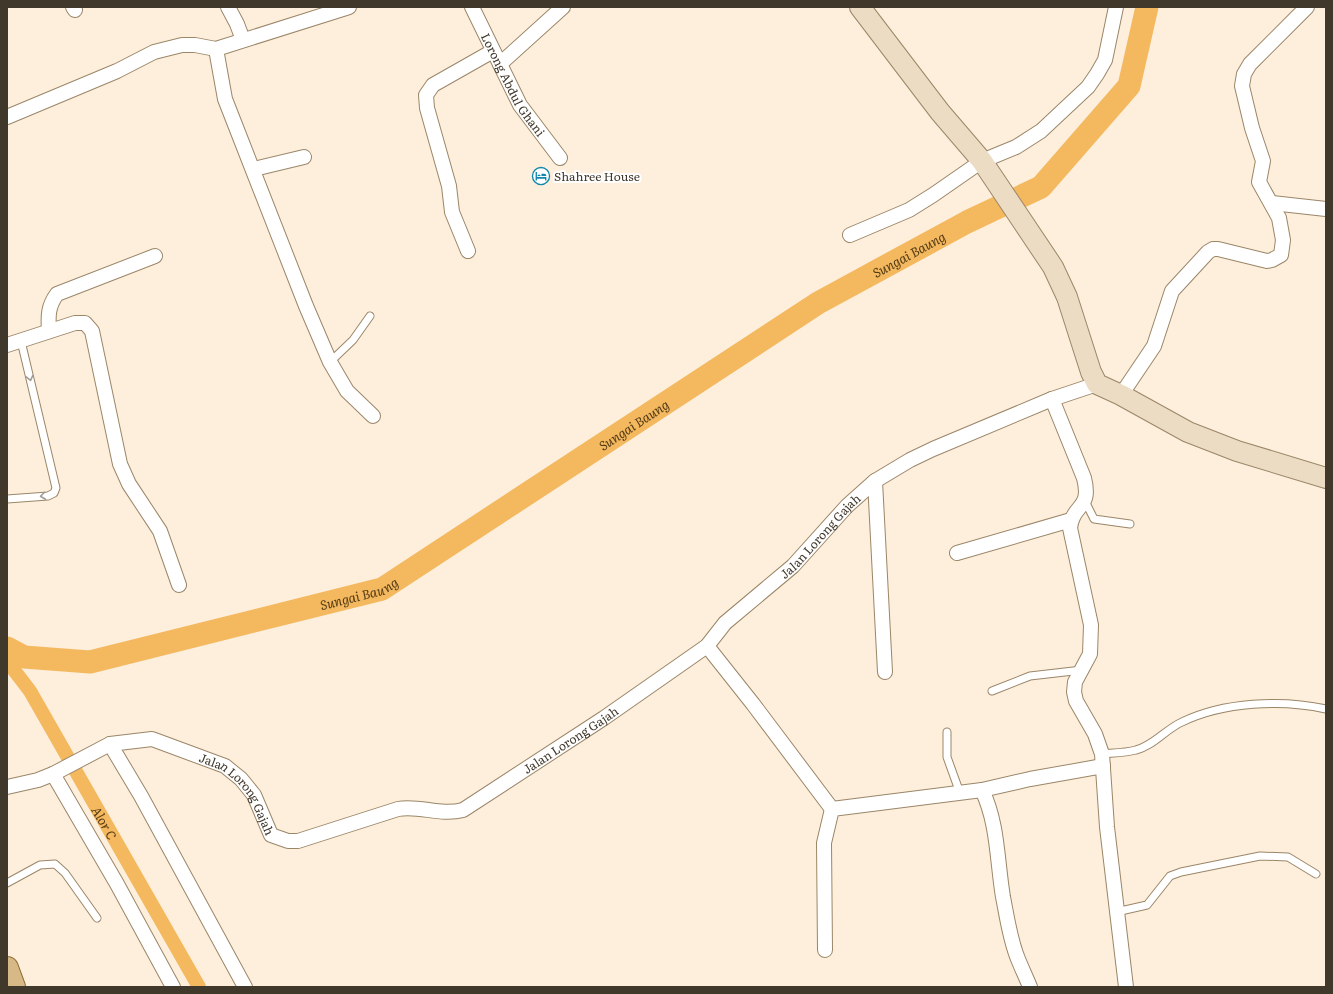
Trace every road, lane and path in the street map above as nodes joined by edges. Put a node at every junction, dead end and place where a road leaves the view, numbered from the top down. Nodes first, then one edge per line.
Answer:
1 (228, 7) edge
2 (349, 7) edge
3 (472, 7) edge
4 (563, 7) edge
5 (860, 7) edge
6 (1116, 7) edge
7 (1307, 7) edge
8 (242, 40) junction
9 (216, 49) junction
10 (493, 51) junction
11 (500, 64) junction
12 (7, 117) edge
13 (304, 157) dead end
14 (560, 158) dead end
15 (982, 161) junction
16 (254, 169) junction
17 (1272, 203) junction
18 (1326, 209) edge
19 (850, 236) dead end
20 (468, 250) dead end
21 (155, 256) dead end
22 (370, 316) dead end
23 (49, 331) junction
24 (20, 340) junction
25 (7, 345) edge
26 (330, 362) junction
27 (1097, 384) junction
28 (1121, 395) junction
29 (1052, 399) junction
30 (372, 416) dead end
31 (1326, 478) edge
32 (875, 481) junction
33 (7, 499) edge
34 (1085, 501) junction
35 (1071, 520) junction
36 (1130, 524) dead end
37 (958, 553) dead end
38 (179, 584) dead end
39 (707, 646) junction
40 (1083, 670) junction
41 (885, 672) dead end
42 (992, 691) dead end
43 (1326, 709) edge
44 (947, 732) dead end
45 (110, 744) junction
46 (1103, 760) junction
47 (56, 772) junction
48 (7, 787) edge
49 (982, 790) junction
50 (960, 793) junction
51 (832, 809) junction
52 (1316, 874) dead end
53 (7, 883) edge
54 (1116, 912) junction
55 (97, 918) dead end
56 (825, 950) dead end
57 (7, 968) edge
58 (14, 987) edge
59 (173, 987) edge
60 (244, 987) edge
61 (1030, 987) edge
62 (1126, 987) edge

1 - 8 street
2 - 8 street
3 - 10 street, Lorong Abdul Ghani
4 - 11 street
5 - 15 street
6 - 15 street
7 - 17 street
8 - 9 street
9 - 12 street
9 - 16 street
10 - 11 street, Lorong Abdul Ghani
10 - 20 street
11 - 14 street, Lorong Abdul Ghani
13 - 16 street
15 - 19 street
15 - 27 street
16 - 26 street
17 - 18 street
17 - 28 street
21 - 23 street
22 - 26 lane
23 - 24 street
23 - 38 street
24 - 25 street
24 -> 33 lane
26 - 30 street
27 - 28 street
27 - 29 street, Jalan Lorong Gajah
28 - 31 street
29 - 32 street, Jalan Lorong Gajah
29 - 34 street
32 - 39 street, Jalan Lorong Gajah
32 - 41 street
34 - 35 street
34 - 36 lane
35 - 37 street
35 - 40 street
39 - 45 street, Jalan Lorong Gajah
39 - 51 street
40 - 42 lane
40 - 46 street
43 - 46 lane
44 - 50 lane
45 - 47 street, Jalan Lorong Gajah
45 - 60 street
46 - 49 street
46 - 54 street
47 - 48 street, Jalan Lorong Gajah
47 - 59 street
49 - 50 street
49 - 61 street
50 - 51 street
51 - 56 street
52 - 54 lane
53 - 55 lane
54 - 62 street
57 - 58 main road

